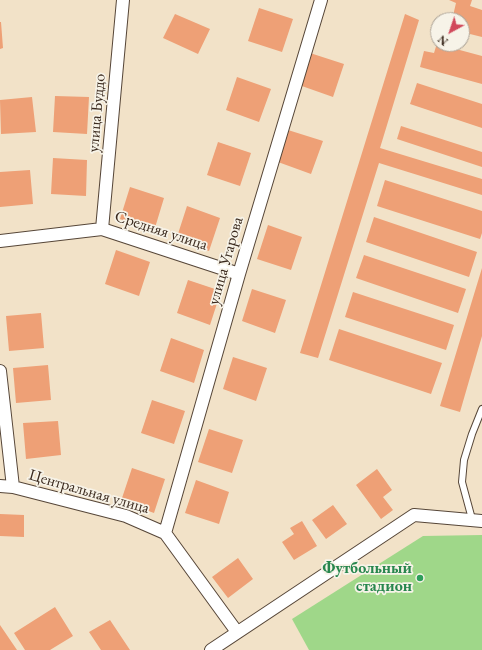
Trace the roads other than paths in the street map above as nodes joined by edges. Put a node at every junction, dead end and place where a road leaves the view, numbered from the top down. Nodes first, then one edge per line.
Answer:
1 (124, 0) edge
2 (321, 0) edge
3 (102, 229) junction
4 (0, 241) edge
5 (239, 274) junction
6 (0, 371) edge
7 (482, 409) edge
8 (0, 486) edge
9 (13, 487) junction
10 (477, 520) edge
11 (165, 533) junction
12 (237, 632) junction
13 (211, 650) edge

1 - 3 street, улица Буддо
2 - 5 street, улица Угарова
3 - 4 street, Средняя улица
3 - 5 street, Средняя улица
5 - 11 street, улица Угарова
6 - 9 street
7 - 10 lane
8 - 9 street, Центральная улица
9 - 11 street, Центральная улица
10 - 12 street
11 - 12 street, Центральная улица
12 - 13 street

